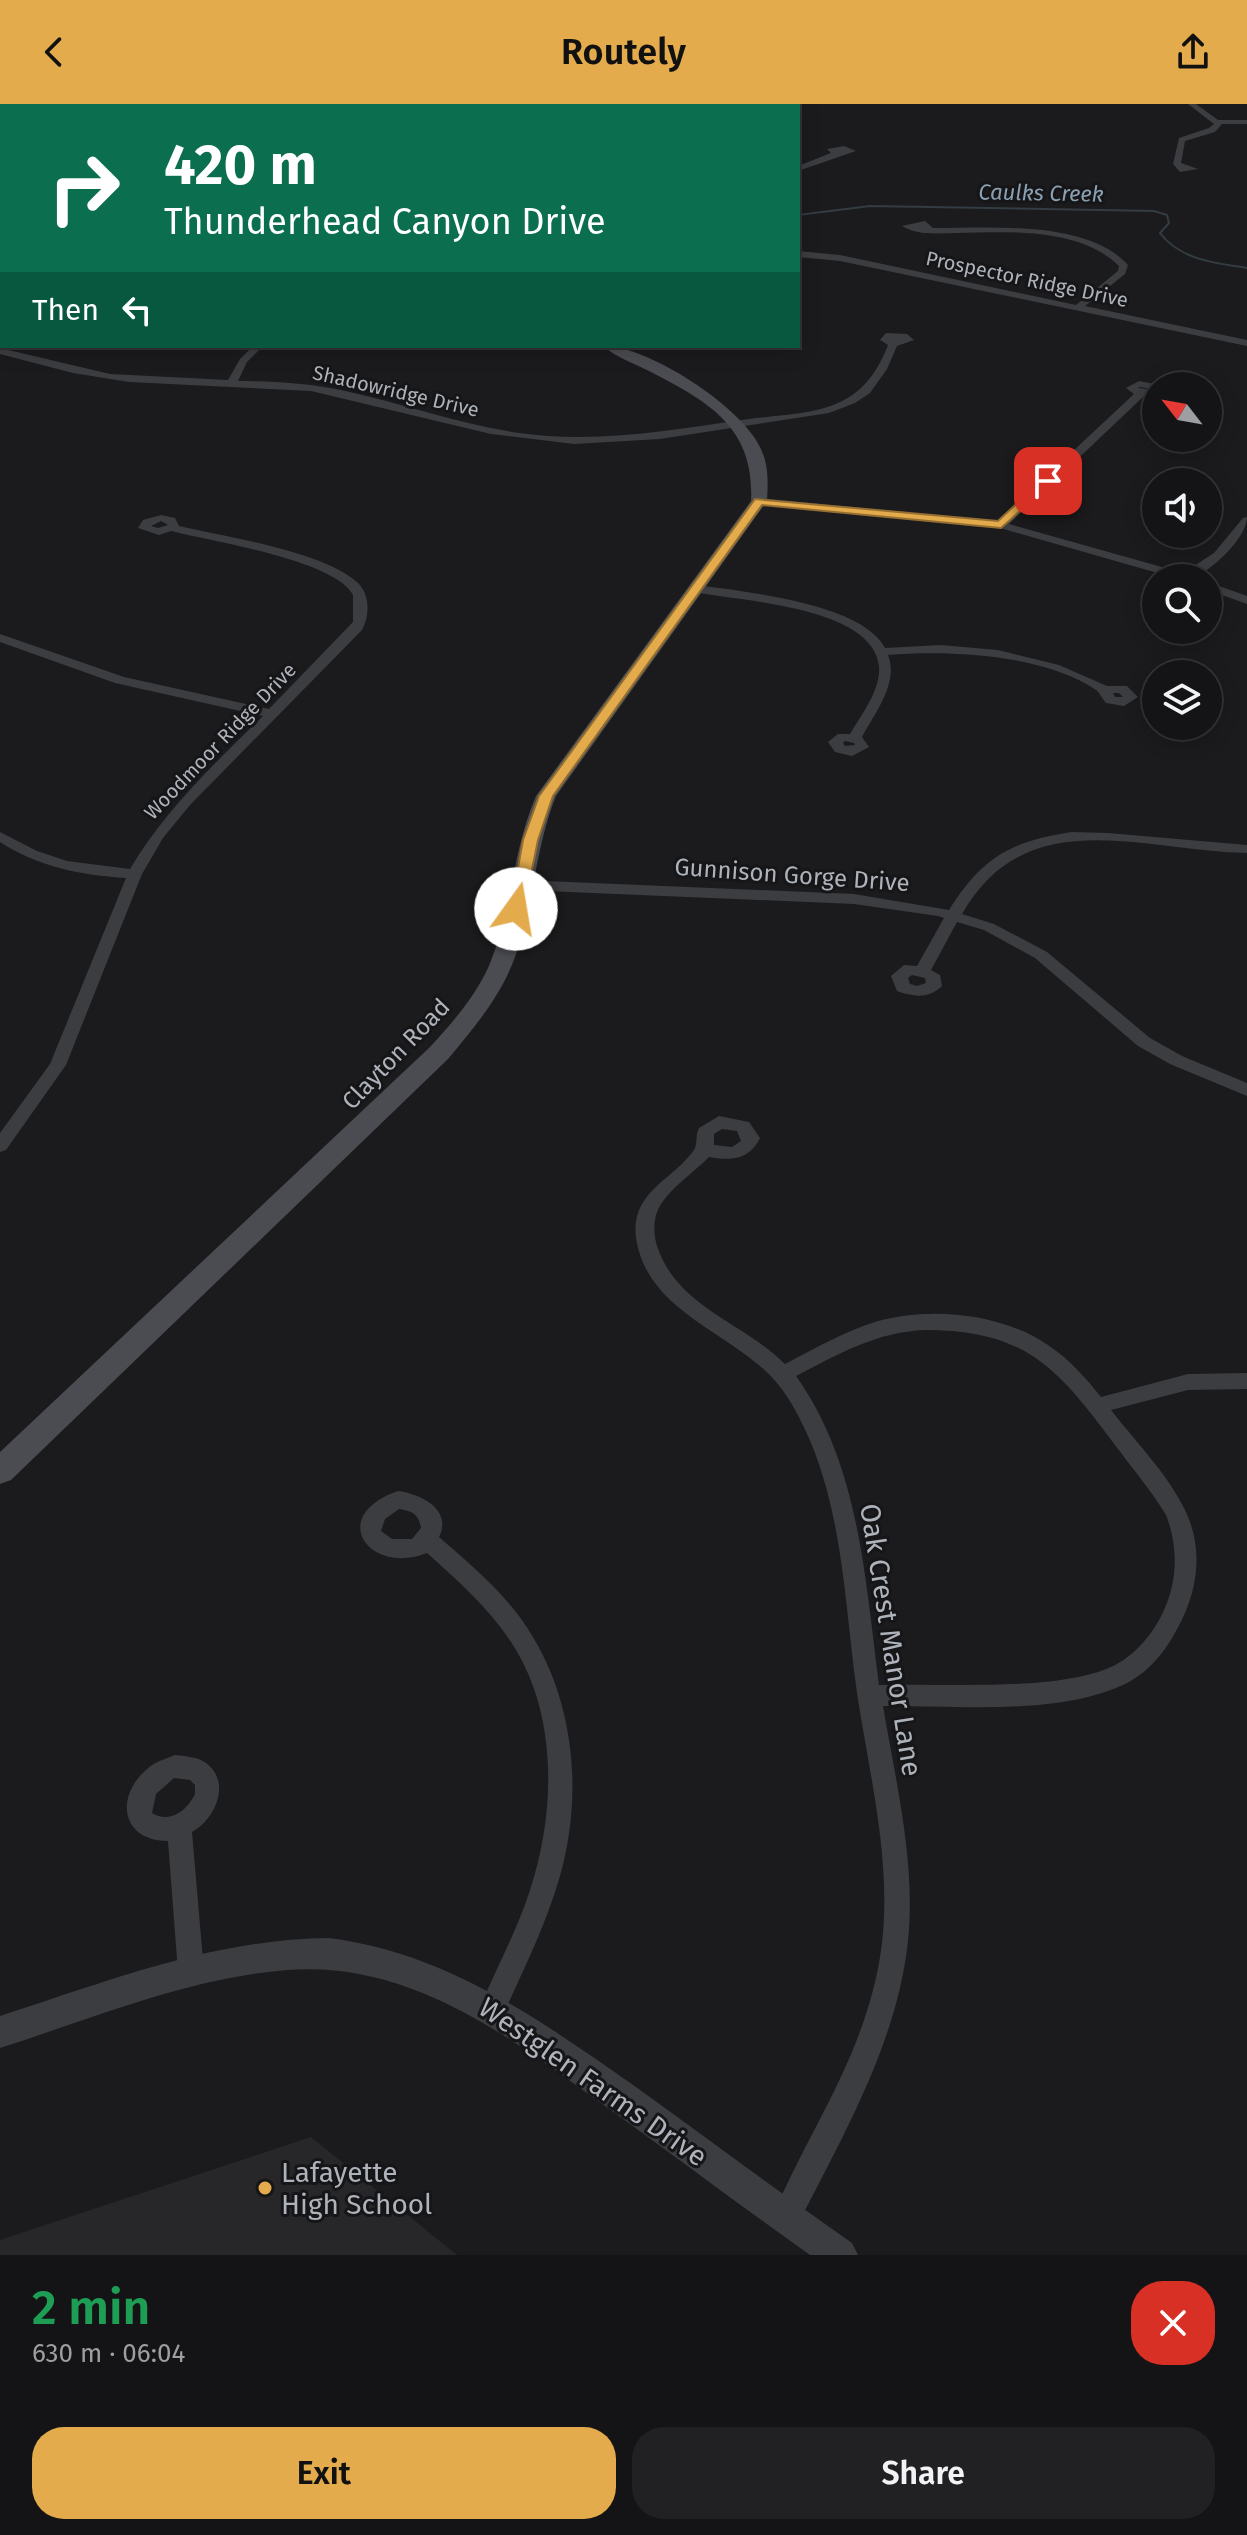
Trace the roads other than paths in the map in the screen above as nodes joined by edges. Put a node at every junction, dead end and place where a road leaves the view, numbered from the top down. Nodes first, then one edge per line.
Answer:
1 (1192, 104) edge
2 (1219, 122) junction
3 (1247, 122) edge
4 (836, 154) dead end
5 (1177, 164) dead end
6 (800, 168) edge
7 (932, 231) dead end
8 (800, 254) edge
9 (1078, 308) junction
10 (1247, 343) edge
11 (893, 344) dead end
12 (1, 348) edge
13 (256, 348) edge
14 (615, 348) edge
15 (232, 383) junction
16 (1142, 384) edge
17 (1142, 396) edge
18 (1137, 397) junction
19 (737, 424) junction
20 (759, 501) junction
21 (1247, 520) edge
22 (1001, 525) junction
23 (172, 528) dead end
24 (1205, 564) edge
25 (1142, 565) edge
26 (698, 589) junction
27 (1222, 591) edge
28 (1247, 600) edge
29 (0, 638) edge
30 (883, 652) junction
31 (1108, 691) dead end
32 (272, 714) junction
33 (855, 738) dead end
34 (0, 836) edge
35 (1247, 849) edge
36 (135, 874) junction
37 (522, 885) junction
38 (954, 916) junction
39 (923, 970) dead end
40 (1247, 1090) edge
41 (2, 1140) edge
42 (705, 1150) dead end
43 (783, 1374) junction
44 (1247, 1381) edge
45 (1097, 1407) junction
46 (0, 1471) edge
47 (427, 1540) dead end
48 (870, 1696) junction
49 (179, 1826) dead end
50 (191, 1972) junction
51 (493, 2008) junction
52 (0, 2032) edge
53 (786, 2218) junction
54 (840, 2255) edge

1 - 2 street
2 - 3 street
2 - 5 street
4 - 6 street
7 - 9 street
8 - 9 street, Prospector Ridge Drive
9 - 10 street, Prospector Ridge Drive
11 - 19 street, Shadowridge Drive
12 - 15 street, Shadowridge Drive
13 - 15 street
14 - 19 main road
15 - 19 street, Shadowridge Drive
16 - 18 street
17 - 18 street
18 - 22 street
19 - 20 main road
20 - 22 street
20 - 26 main road, Clayton Road
21 - 24 street
22 - 25 street
23 - 32 street, Woodmoor Ridge Drive
26 - 30 street
26 - 37 main road, Clayton Road
27 - 28 street
29 - 32 street
30 - 31 street
30 - 33 street
32 - 36 street, Woodmoor Ridge Drive
34 - 36 street
35 - 38 street
36 - 41 street, Woodmoor Ridge Drive
37 - 38 street, Gunnison Gorge Drive
37 - 46 main road, Clayton Road
38 - 39 street
38 - 40 street, Gunnison Gorge Drive
42 - 43 street, Oak Crest Manor Lane
43 - 45 street
43 - 48 street, Oak Crest Manor Lane
44 - 45 street
45 - 48 street
47 - 51 street
48 - 53 street, Oak Crest Manor Lane
49 - 50 street
50 - 51 street, Westglen Farms Drive
50 - 52 street, Westglen Farms Drive
51 - 53 street, Westglen Farms Drive
53 - 54 street, Westglen Farms Drive

